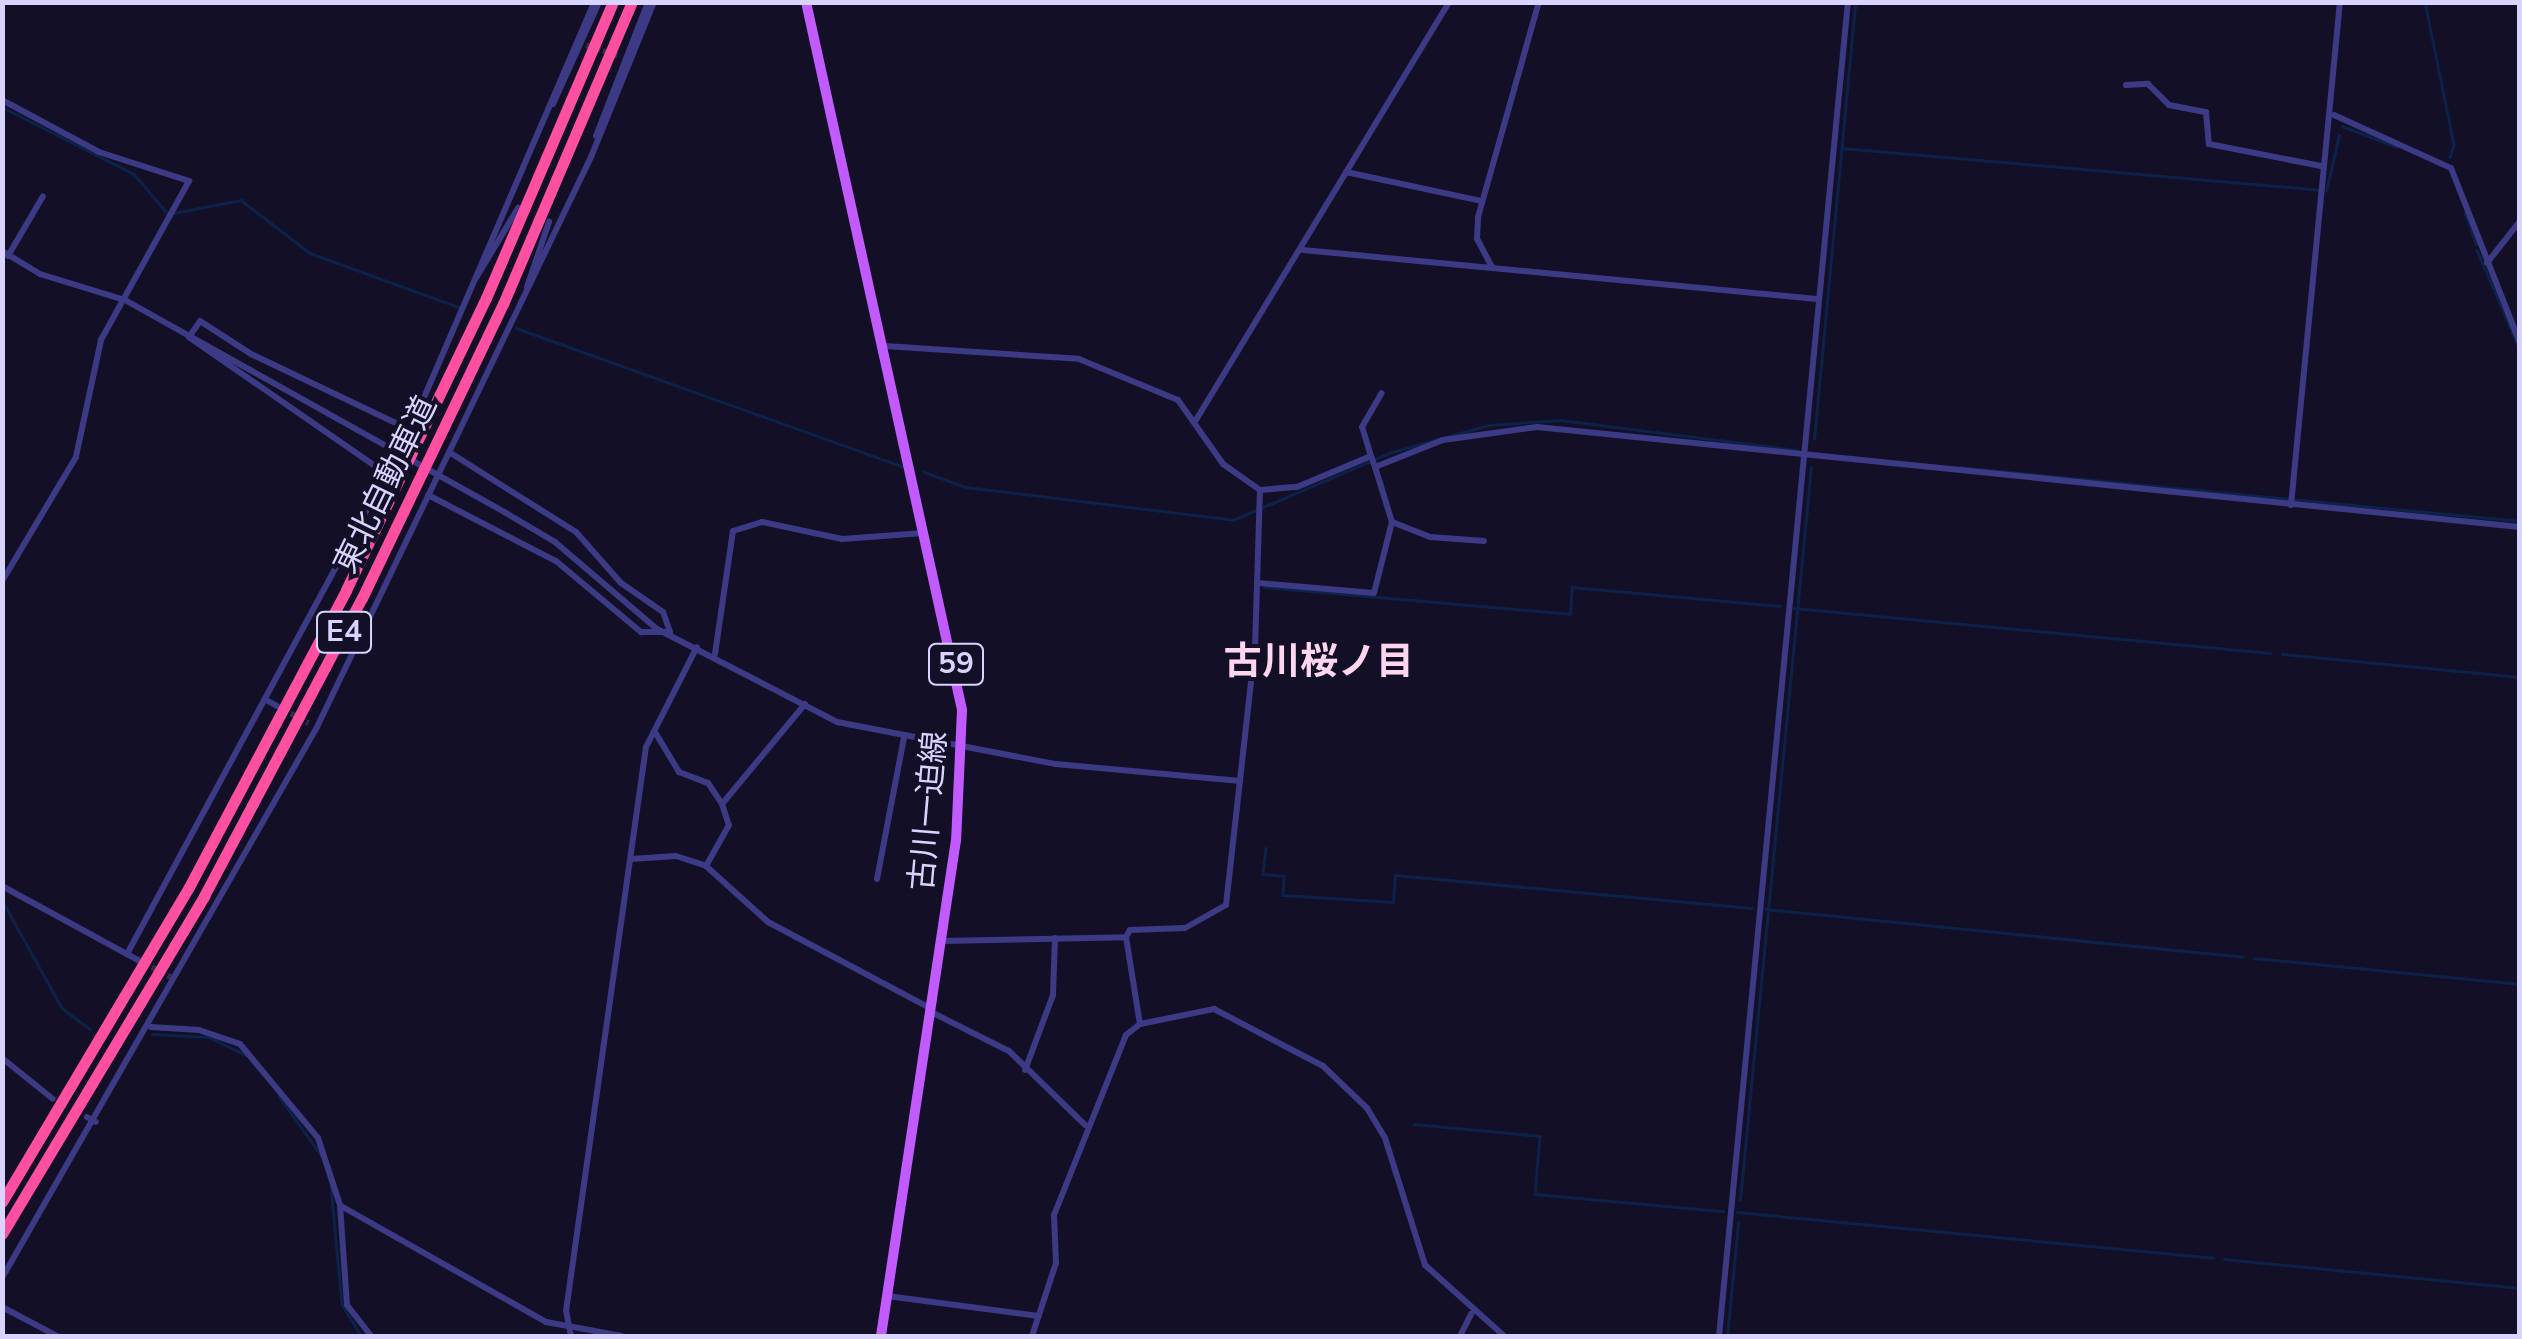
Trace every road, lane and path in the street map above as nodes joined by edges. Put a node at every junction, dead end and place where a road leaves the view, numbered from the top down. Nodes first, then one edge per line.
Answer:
1 (597, 2) edge
2 (613, 2) edge
3 (632, 2) edge
4 (651, 2) edge
5 (806, 2) edge
6 (1449, 2) edge
7 (1539, 2) edge
8 (1848, 2) edge
9 (2340, 2) edge
10 (2126, 84) dead end
11 (2, 100) edge
12 (549, 108) junction
13 (2334, 116) junction
14 (591, 157) junction
15 (2321, 166) junction
16 (1346, 172) junction
17 (44, 196) dead end
18 (1481, 200) junction
19 (518, 208) dead end
20 (2520, 221) edge
21 (550, 222) dead end
22 (1303, 250) junction
23 (5, 253) edge
24 (2487, 263) junction
25 (1492, 268) junction
26 (476, 278) junction
27 (525, 298) junction
28 (1818, 299) junction
29 (125, 300) junction
30 (189, 337) junction
31 (2520, 343) edge
32 (885, 346) junction
33 (1382, 393) dead end
34 (1196, 420) junction
35 (410, 430) junction
36 (450, 452) junction
37 (1802, 456) junction
38 (1373, 461) junction
39 (388, 475) junction
40 (1260, 490) junction
41 (428, 496) junction
42 (2292, 501) junction
43 (1392, 522) junction
44 (2520, 527) edge
45 (926, 533) junction
46 (1484, 541) dead end
47 (2, 581) edge
48 (1258, 583) junction
49 (670, 632) junction
50 (697, 648) junction
51 (715, 654) junction
52 (268, 702) junction
53 (806, 704) junction
54 (277, 706) tunnel mouth
55 (308, 723) tunnel mouth
56 (317, 727) junction
57 (654, 732) junction
58 (904, 736) junction
59 (963, 742) junction
60 (1240, 781) junction
61 (722, 804) junction
62 (631, 859) junction
63 (706, 866) junction
64 (876, 879) dead end
65 (2, 886) edge
66 (1126, 937) junction
67 (1056, 938) junction
68 (940, 940) junction
69 (127, 954) junction
70 (138, 960) tunnel mouth
71 (930, 1009) junction
72 (1140, 1024) junction
73 (152, 1027) junction
74 (2, 1058) edge
75 (1025, 1070) junction
76 (53, 1099) dead end
77 (87, 1116) dead end
78 (96, 1122) junction
79 (1085, 1125) junction
80 (2, 1202) edge
81 (340, 1205) junction
82 (2, 1234) edge
83 (2, 1278) edge
84 (887, 1296) junction
85 (2, 1308) edge
86 (1471, 1314) junction
87 (1039, 1316) junction
88 (570, 1333) edge
89 (57, 1336) edge
90 (371, 1336) edge
91 (622, 1336) edge
92 (880, 1336) edge
93 (1032, 1336) edge
94 (1460, 1336) edge
95 (1504, 1336) edge
96 (1719, 1336) edge

1 - 12 street
1 - 12 street
2 - 80 highway, 東北自動車道 / E4
3 - 82 highway, 東北自動車道 / E4
4 - 14 street
4 - 14 street
5 - 32 main road, 古川一迫線 / 59
6 - 16 street
7 - 18 street
8 - 28 street
9 - 13 street
10 - 15 street
11 - 29 street
12 - 26 street
13 - 15 street
13 - 24 street
14 - 27 street
15 - 42 street
16 - 18 street
16 - 22 street
17 - 23 street
18 - 25 street
19 - 26 street
20 - 24 street
21 - 27 street
22 - 25 street
22 - 34 street
23 - 29 street
24 - 31 street
25 - 28 street
26 - 35 street
27 - 36 street
28 - 37 street
29 - 30 street
29 - 47 street
30 - 35 street
30 - 39 street
30 - 49 street
32 - 34 street
32 - 45 main road, 古川一迫線 / 59
33 - 38 street
34 - 40 street
35 - 39 street
36 - 41 street
36 - 49 street
37 - 38 street
37 - 42 street
37 - 96 street
38 - 40 street
38 - 43 street
39 - 52 street
40 - 48 street
41 - 49 street
41 - 56 street
42 - 44 street
43 - 46 street
43 - 48 street
45 - 51 street
45 - 59 main road, 古川一迫線 / 59
48 - 60 street
49 - 50 street
50 - 51 street
50 - 57 street
51 - 53 street
52 - 54 street
52 - 69 street
53 - 58 street
53 - 61 street
55 - 56 street
56 - 73 street
57 - 61 street
57 - 62 street
58 - 59 street
58 - 64 street
59 - 60 street
59 - 68 main road, 古川一迫線 / 59
60 - 66 street
61 - 63 street
62 - 63 street
62 - 88 street
63 - 71 street
65 - 69 street
66 - 67 street
66 - 72 street
67 - 68 street
67 - 75 street
68 - 71 main road, 古川一迫線 / 59
69 - 70 street
71 - 75 street
71 - 84 main road, 古川一迫線 / 59
72 - 79 street
72 - 86 street
73 - 78 street
73 - 81 street
74 - 76 street
75 - 79 street
77 - 78 street
78 - 83 street
79 - 87 street
81 - 88 street
81 - 90 street
84 - 87 street
84 - 92 main road, 古川一迫線 / 59
85 - 89 street
86 - 94 street
86 - 95 street
87 - 93 street
88 - 91 street

